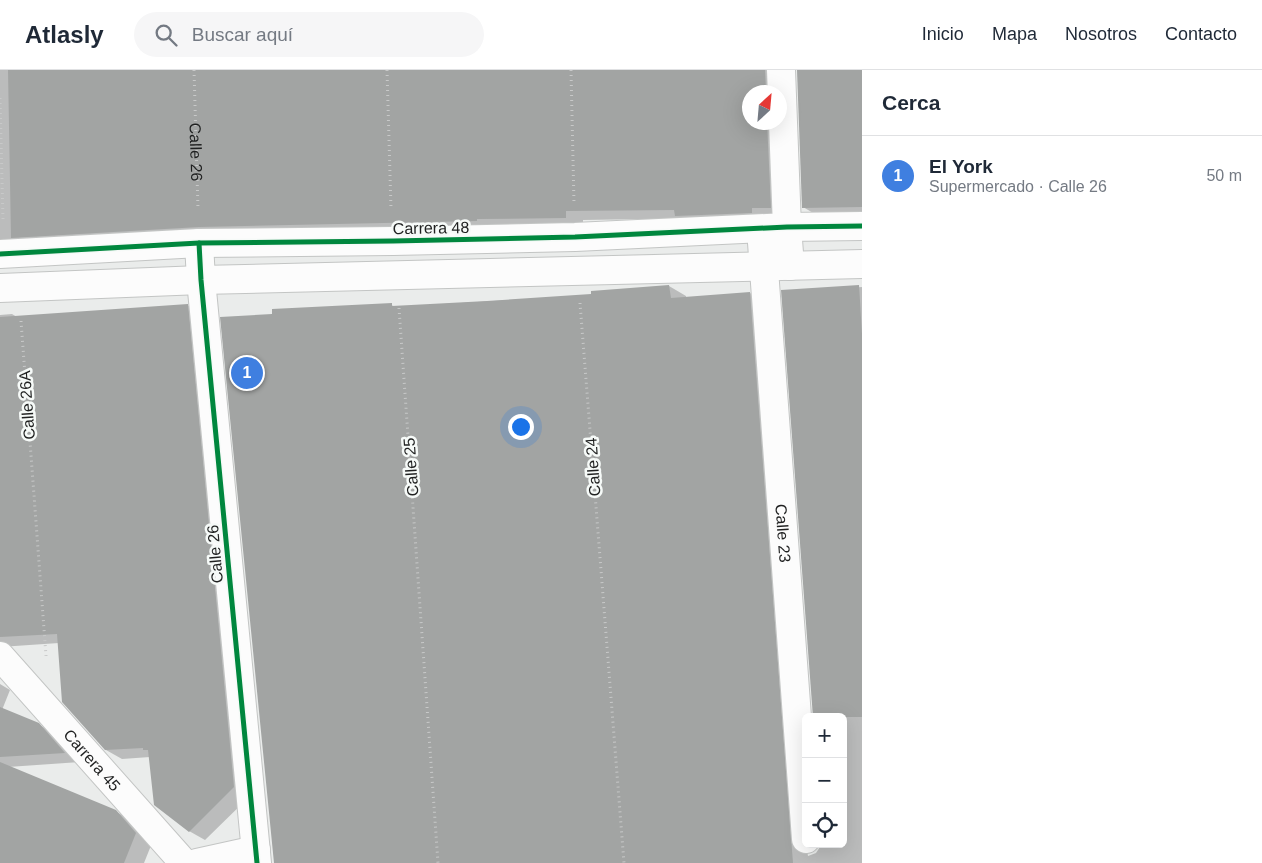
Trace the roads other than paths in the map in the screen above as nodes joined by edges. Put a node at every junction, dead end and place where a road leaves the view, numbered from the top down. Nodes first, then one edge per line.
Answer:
1 (781, 70) edge
2 (862, 226) edge
3 (774, 228) junction
4 (199, 243) junction
5 (2, 254) edge
6 (862, 264) edge
7 (778, 266) junction
8 (201, 280) junction
9 (9, 288) edge
10 (0, 656) edge
11 (804, 803) edge
12 (806, 848) edge
13 (256, 857) edge
14 (184, 863) edge
15 (197, 863) edge
16 (808, 863) edge

1 - 3 street, Calle 23
2 - 3 street, Carrera 48
3 - 4 street, Carrera 48
3 - 7 street, Calle 23
4 - 5 street, Carrera 48
4 - 8 street, Calle 26
6 - 7 street
7 - 8 street
7 - 11 street, Calle 23
8 - 9 street
8 - 13 street, Calle 26
10 - 14 street, Carrera 45
12 - 16 street
13 - 15 street

